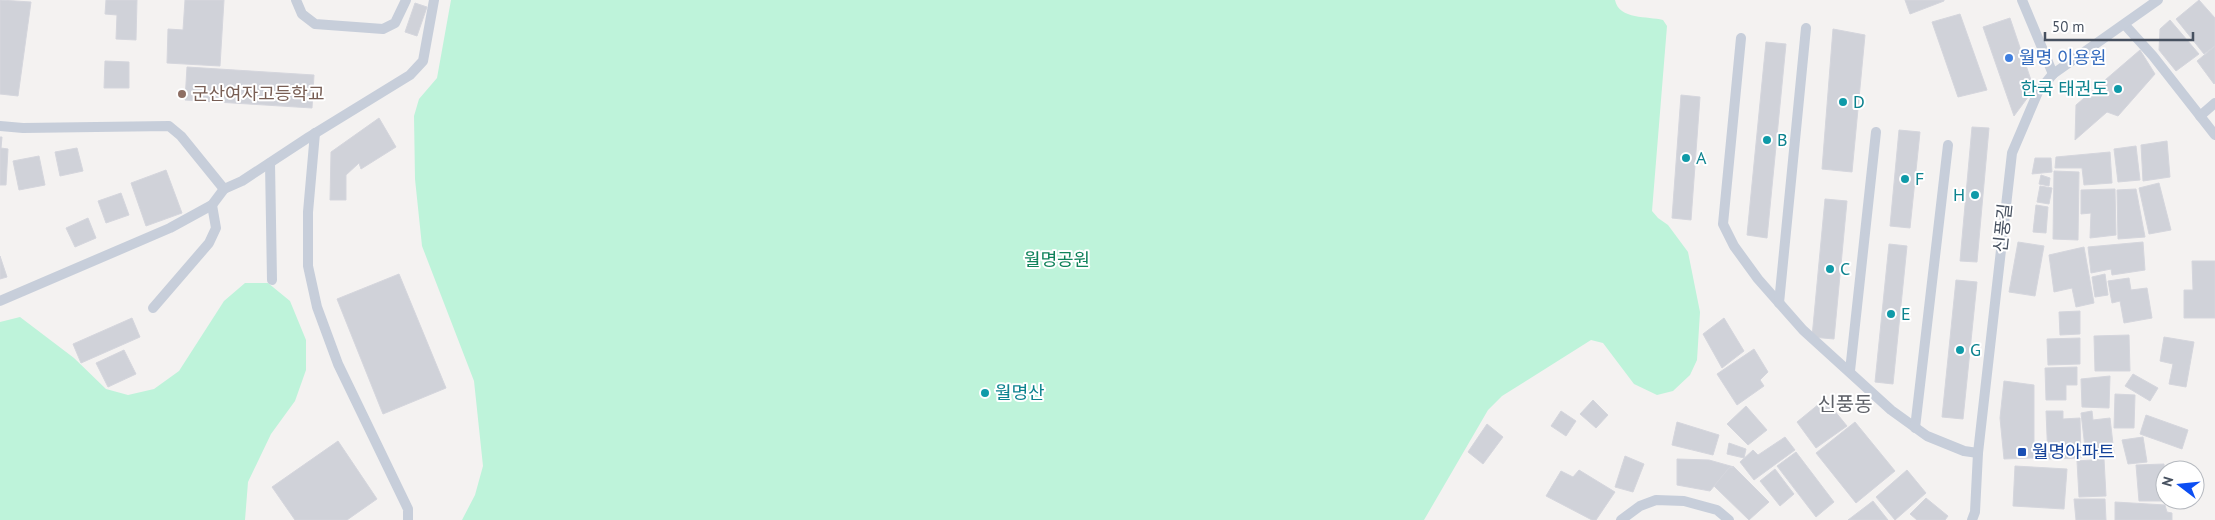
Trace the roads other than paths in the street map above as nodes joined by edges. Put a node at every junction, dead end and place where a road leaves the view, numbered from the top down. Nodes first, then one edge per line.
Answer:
1 (296, 0) edge
2 (406, 0) edge
3 (434, 0) edge
4 (2022, 0) edge
5 (2158, 0) edge
6 (2125, 25) junction
7 (1806, 28) dead end
8 (1741, 38) dead end
9 (2053, 74) junction
10 (2215, 103) edge
11 (2200, 116) junction
12 (0, 126) edge
13 (1876, 132) dead end
14 (315, 133) junction
15 (2215, 135) edge
16 (1948, 145) dead end
17 (270, 163) junction
18 (224, 189) junction
19 (212, 205) junction
20 (272, 280) dead end
21 (0, 301) edge
22 (1779, 303) junction
23 (152, 308) dead end
24 (1850, 371) junction
25 (1915, 428) junction
26 (1978, 453) junction
27 (408, 520) edge
28 (1621, 520) edge
29 (1729, 520) edge
30 (1972, 520) edge

1 - 2 lane
3 - 14 lane
4 - 9 lane
5 - 6 lane, 신풍길
6 - 9 lane, 신풍길
6 - 11 lane
7 - 22 lane
8 - 22 lane
9 - 26 lane, 신풍길
10 - 11 lane
11 - 15 lane
12 - 18 lane
13 - 24 lane
14 - 17 lane
14 - 27 lane
16 - 25 lane
17 - 18 lane
17 - 20 lane
18 - 19 lane
19 - 21 lane
19 - 23 lane
22 - 24 lane
24 - 25 lane
25 - 26 lane
26 - 30 lane, 신풍길
28 - 29 lane

